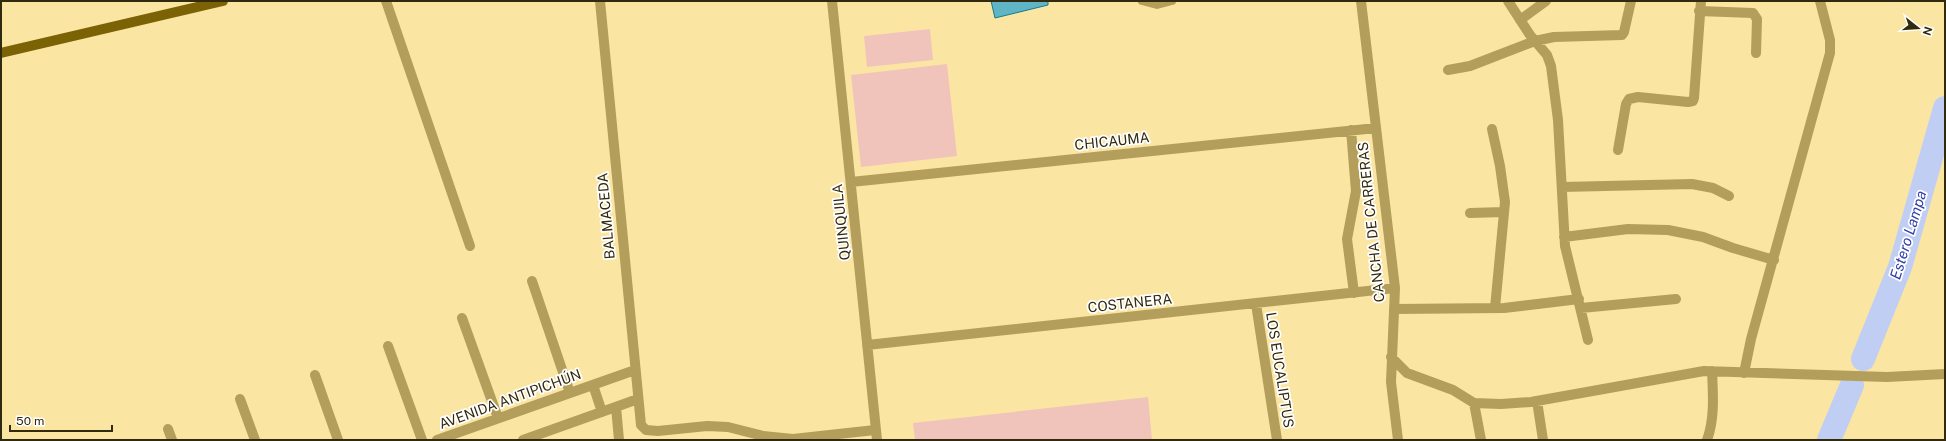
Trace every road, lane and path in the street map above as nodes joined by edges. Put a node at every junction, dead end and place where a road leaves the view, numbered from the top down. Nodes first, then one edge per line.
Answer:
1 (223, 1) edge
2 (386, 1) edge
3 (600, 1) edge
4 (832, 1) edge
5 (1142, 1) edge
6 (1172, 1) edge
7 (1361, 1) edge
8 (1508, 1) edge
9 (1546, 1) edge
10 (1631, 1) edge
11 (1820, 1) edge
12 (1700, 6) edge
13 (1520, 20) junction
14 (1535, 41) junction
15 (1, 53) edge
16 (1756, 53) dead end
17 (1448, 70) dead end
18 (1376, 128) junction
19 (1492, 129) dead end
20 (1351, 130) junction
21 (1618, 150) dead end
22 (851, 182) junction
23 (1562, 187) junction
24 (1729, 196) dead end
25 (1504, 212) junction
26 (1470, 213) dead end
27 (1564, 237) junction
28 (470, 246) dead end
29 (1774, 260) junction
30 (532, 281) dead end
31 (1395, 288) junction
32 (1354, 293) junction
33 (1676, 299) dead end
34 (1580, 303) junction
35 (1256, 304) junction
36 (1495, 308) junction
37 (1394, 309) junction
38 (462, 318) dead end
39 (1588, 340) dead end
40 (867, 345) junction
41 (388, 346) dead end
42 (1391, 357) junction
43 (635, 370) junction
44 (1712, 371) junction
45 (1744, 373) junction
46 (1945, 374) edge
47 (315, 375) dead end
48 (593, 385) junction
49 (570, 393) junction
50 (240, 399) dead end
51 (638, 400) junction
52 (1537, 401) junction
53 (1474, 403) junction
54 (616, 407) junction
55 (602, 412) junction
56 (498, 418) junction
57 (168, 429) dead end
58 (875, 430) junction
59 (537, 438) edge
60 (172, 440) edge
61 (255, 440) edge
62 (338, 440) edge
63 (422, 440) edge
64 (437, 440) edge
65 (523, 440) edge
66 (619, 440) edge
67 (876, 440) edge
68 (1277, 440) edge
69 (1398, 440) edge
70 (1481, 440) edge
71 (1543, 440) edge
72 (1707, 440) edge

1 - 15 main road
2 - 28 street
3 - 43 street, BALMACEDA
4 - 22 street, QUINQUILA
5 - 6 lane
7 - 18 street, CANCHA DE CARRERAS
8 - 13 street
9 - 13 street
10 - 14 street
11 - 29 street
12 - 16 street
12 - 21 street
13 - 14 street
14 - 17 street
14 - 23 street
18 - 20 street, CHICAUMA
18 - 31 street, CANCHA DE CARRERAS
19 - 25 street
20 - 22 street, CHICAUMA
20 - 32 street
22 - 40 street, QUINQUILA
23 - 24 street
23 - 27 street
25 - 26 street
25 - 36 street
27 - 29 street
27 - 34 street
29 - 45 street
30 - 49 street
31 - 32 street, COSTANERA
31 - 37 street, CANCHA DE CARRERAS
32 - 35 street, COSTANERA
33 - 34 street
34 - 36 street
34 - 39 street
35 - 40 street, COSTANERA
35 - 68 street, LOS EUCALIPTUS
36 - 37 street
37 - 42 street, CANCHA DE CARRERAS
38 - 56 street
40 - 58 street, QUINQUILA
41 - 63 street
42 - 53 street
42 - 69 street, CANCHA DE CARRERAS
43 - 48 street, AVENIDA ANTIPICHÚN
43 - 51 street, BALMACEDA
44 - 45 street
44 - 52 street
44 - 72 street
45 - 46 street
47 - 62 street
48 - 49 street, AVENIDA ANTIPICHÚN
48 - 55 street, AVENIDA ANTIPICHÚN
49 - 56 street, AVENIDA ANTIPICHÚN
50 - 61 street
51 - 54 street
51 - 58 street, BALMACEDA
52 - 53 street
52 - 71 street
53 - 70 street
54 - 55 street
54 - 66 street
55 - 59 street
56 - 64 street, AVENIDA ANTIPICHÚN
57 - 60 street
58 - 67 street, QUINQUILA
59 - 65 street

